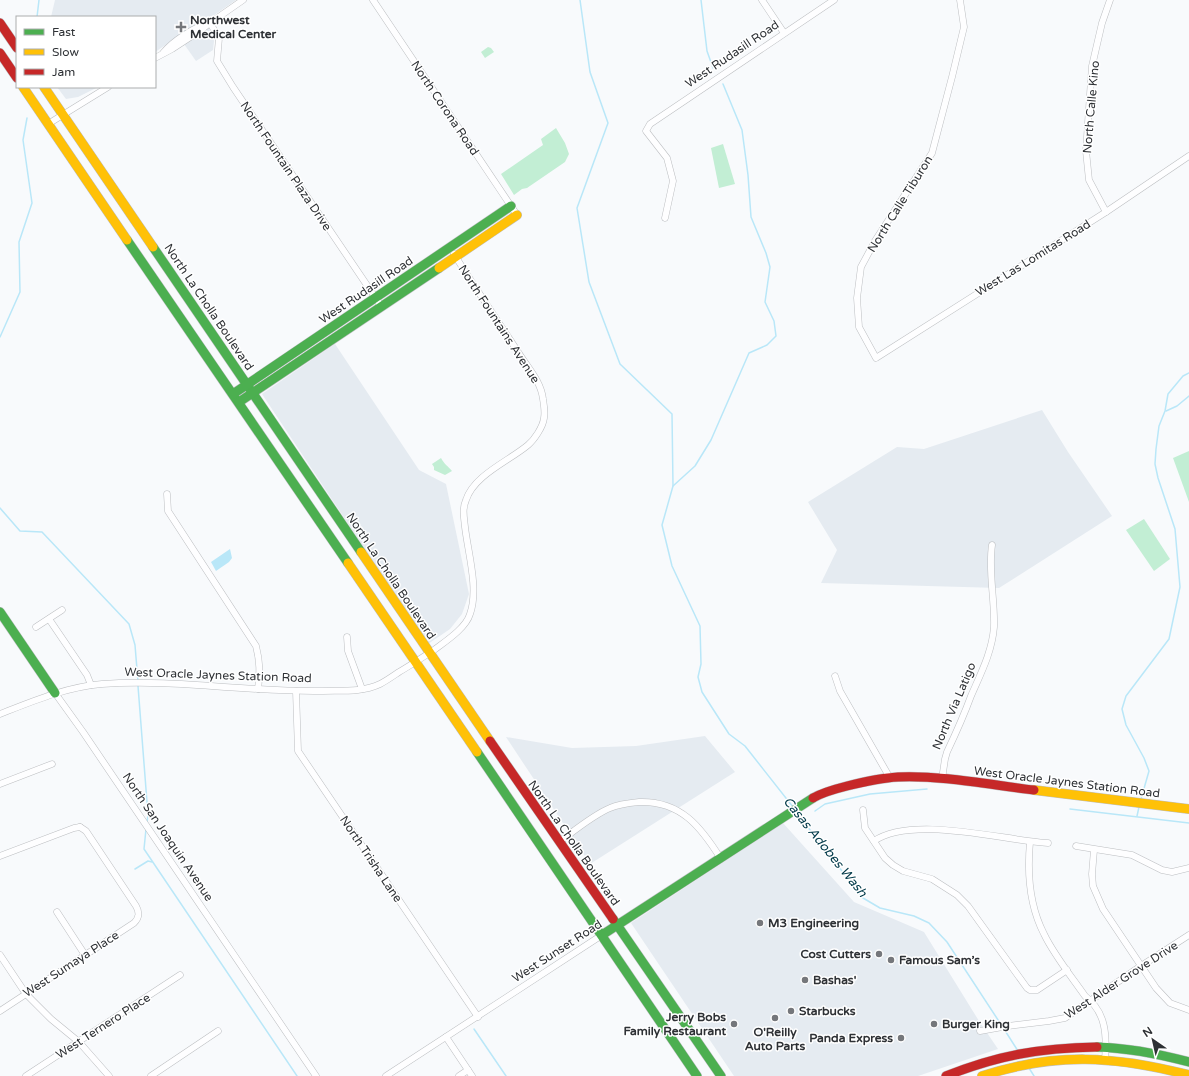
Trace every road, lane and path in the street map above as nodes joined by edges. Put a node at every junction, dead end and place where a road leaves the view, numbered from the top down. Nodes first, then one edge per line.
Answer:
1 (243, 0) edge
2 (373, 0) edge
3 (762, 0) edge
4 (834, 0) edge
5 (960, 0) edge
6 (1110, 0) edge
7 (0, 23) edge
8 (210, 23) junction
9 (784, 34) junction
10 (16, 47) edge
11 (0, 53) edge
12 (156, 57) edge
13 (16, 77) edge
14 (24, 88) edge
15 (45, 88) edge
16 (106, 88) edge
17 (62, 114) junction
18 (48, 124) junction
19 (1189, 156) edge
20 (511, 206) junction
21 (1106, 212) junction
22 (517, 215) joint
23 (665, 218) dead end
24 (455, 255) junction
25 (378, 301) junction
26 (876, 358) joint
27 (247, 384) junction
28 (253, 393) junction
29 (234, 394) junction
30 (239, 402) junction
31 (167, 494) dead end
32 (992, 545) dead end
33 (62, 610) dead end
34 (0, 612) edge
35 (49, 618) junction
36 (36, 627) dead end
37 (348, 637) dead end
38 (429, 653) junction
39 (416, 661) junction
40 (835, 676) dead end
41 (92, 685) junction
42 (258, 689) junction
43 (362, 689) junction
44 (296, 691) junction
45 (55, 693) junction
46 (0, 714) edge
47 (52, 764) dead end
48 (890, 778) junction
49 (942, 779) junction
50 (0, 784) edge
51 (1189, 808) edge
52 (863, 810) dead end
53 (874, 841) junction
54 (559, 842) junction
55 (1030, 842) junction
56 (1048, 843) dead end
57 (1076, 846) dead end
58 (1094, 850) junction
59 (0, 856) edge
60 (721, 859) junction
61 (1189, 868) edge
62 (57, 912) dead end
63 (617, 925) junction
64 (602, 935) junction
65 (1189, 935) edge
66 (0, 955) edge
67 (85, 955) junction
68 (1141, 966) junction
69 (1067, 970) junction
70 (180, 975) dead end
71 (26, 994) junction
72 (1092, 1001) junction
73 (1189, 1010) edge
74 (0, 1011) edge
75 (478, 1017) junction
76 (218, 1031) dead end
77 (980, 1031) dead end
78 (446, 1037) junction
79 (79, 1042) junction
80 (1106, 1048) junction
81 (1104, 1060) junction
82 (1189, 1062) edge
83 (468, 1070) junction
84 (1189, 1075) edge
85 (26, 1076) edge
86 (109, 1076) edge
87 (151, 1076) edge
88 (316, 1076) edge
89 (386, 1076) edge
90 (459, 1076) edge
91 (472, 1076) edge
92 (697, 1076) edge
93 (721, 1076) edge
94 (946, 1076) edge
95 (982, 1076) edge

1 - 8 street
2 - 20 street, North Corona Road
3 - 9 street
4 - 9 street, West Rudasill Road
5 - 26 street, North Calle Tiburon
6 - 21 street, North Calle Kino
7 - 10 main road
8 - 12 street
8 - 25 street, North Fountain Plaza Drive
9 - 23 street, West Rudasill Road
11 - 13 main road
14 - 18 main road
15 - 17 main road, North La Cholla Boulevard
16 - 17 street
17 - 18 street
17 - 27 main road, North La Cholla Boulevard
18 - 29 main road
19 - 21 street, West Las Lomitas Road
20 - 22 street, North Corona Road
20 - 25 main road, West Rudasill Road
21 - 26 street, West Las Lomitas Road
22 - 24 main road, West Rudasill Road
24 - 28 main road, West Rudasill Road
24 - 38 street, North Fountains Avenue
25 - 27 main road, West Rudasill Road
27 - 28 main road, North La Cholla Boulevard
27 - 29 main road, West Rudasill Road
28 - 30 main road, West Rudasill Road
28 - 38 main road, North La Cholla Boulevard
29 - 30 main road
30 - 39 main road
31 - 42 street
32 - 49 street, North Via Latigo
33 - 35 street
34 - 45 main road, North San Joaquin Avenue
35 - 36 street
35 - 41 street
37 - 43 street
38 - 39 street, West Oracle Jaynes Station Road
38 - 54 main road, North La Cholla Boulevard
39 - 43 street, West Oracle Jaynes Station Road
39 - 64 main road
40 - 48 street
41 - 42 street, West Oracle Jaynes Station Road
41 - 45 street, West Oracle Jaynes Station Road
42 - 44 street, West Oracle Jaynes Station Road
43 - 44 street, West Oracle Jaynes Station Road
44 - 75 street, North Trisha Lane
45 - 46 street, West Oracle Jaynes Station Road
45 - 88 street, North San Joaquin Avenue
47 - 50 street
48 - 49 main road
48 - 60 main road, West Sunset Road
49 - 51 main road, West Oracle Jaynes Station Road
52 - 53 street
53 - 55 street
53 - 69 street
54 - 60 street
54 - 63 main road, North La Cholla Boulevard
55 - 56 street
55 - 69 street
57 - 58 street
58 - 61 street
58 - 68 street
59 - 67 street, West Sumaya Place
60 - 63 main road, West Sunset Road
62 - 67 street
63 - 64 main road, West Sunset Road
63 - 93 main road, North La Cholla Boulevard
64 - 75 street, West Sunset Road
64 - 92 main road
65 - 68 street, West Alder Grove Drive
66 - 71 street
67 - 71 street, West Sumaya Place
68 - 72 street, West Alder Grove Drive
68 - 73 street
69 - 72 street
70 - 79 street, West Ternero Place
71 - 74 street, West Sumaya Place
71 - 79 street
72 - 77 street, West Alder Grove Drive
72 - 80 street
75 - 78 street, West Sunset Road
76 - 87 street
78 - 83 street
78 - 89 street, West Sunset Road
79 - 85 street, West Ternero Place
79 - 86 street
80 - 81 street
80 - 82 main road
80 - 94 main road
81 - 84 main road
81 - 95 main road
83 - 90 street
83 - 91 street

